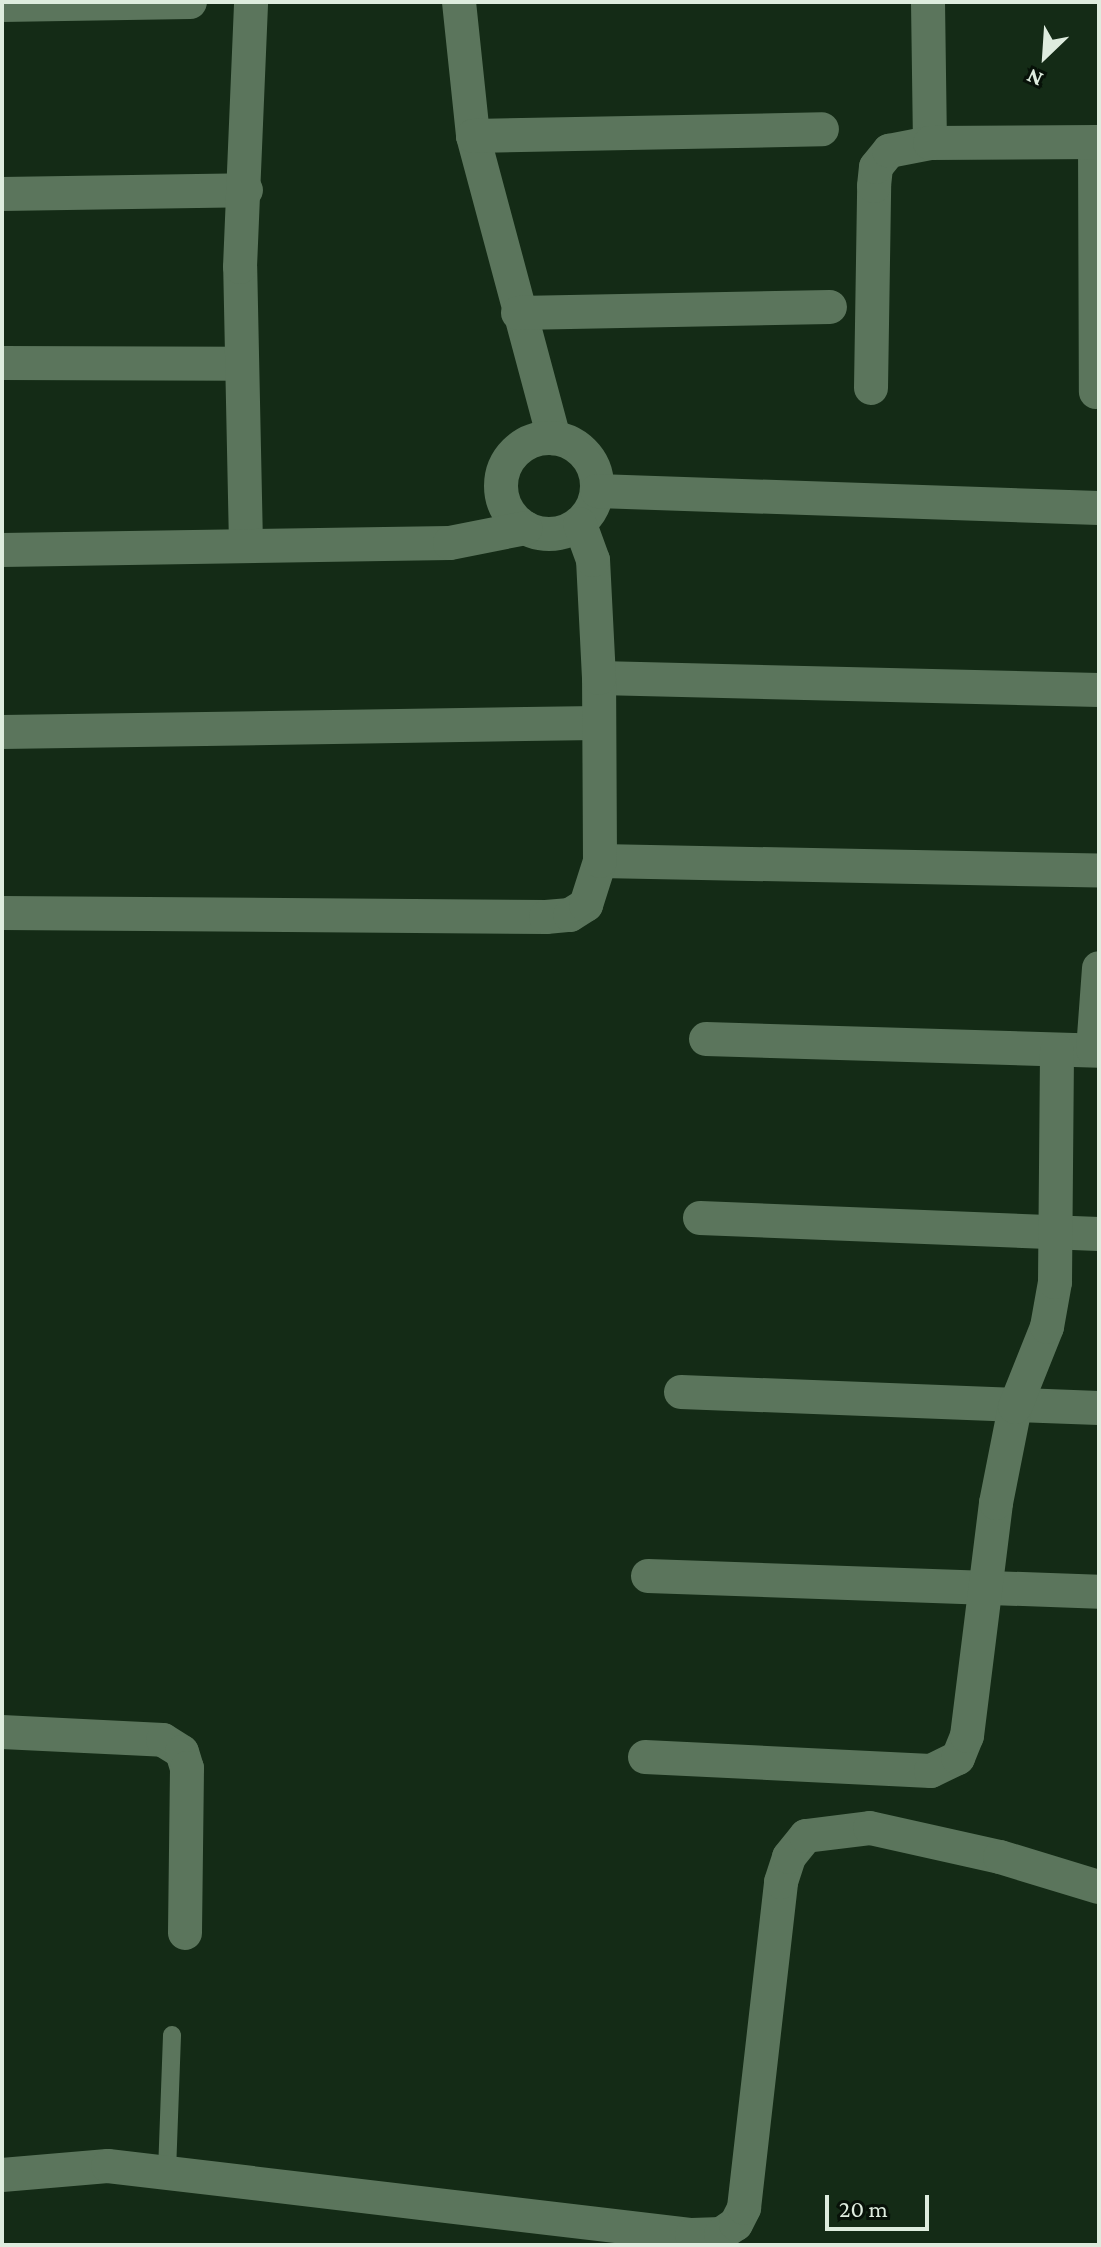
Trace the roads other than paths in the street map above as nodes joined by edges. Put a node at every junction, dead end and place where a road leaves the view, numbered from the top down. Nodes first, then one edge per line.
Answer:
1 (162, 2) edge
2 (190, 2) edge
3 (251, 2) edge
4 (459, 2) edge
5 (928, 2) edge
6 (2, 5) edge
7 (822, 129) dead end
8 (473, 136) junction
9 (1097, 142) edge
10 (930, 143) junction
11 (246, 190) junction
12 (2, 194) edge
13 (830, 307) dead end
14 (518, 313) junction
15 (2, 363) edge
16 (240, 364) junction
17 (871, 388) dead end
18 (1096, 392) dead end
19 (554, 438) junction
20 (597, 491) junction
21 (1099, 508) edge
22 (580, 524) junction
23 (526, 528) junction
24 (246, 545) junction
25 (2, 550) edge
26 (599, 678) junction
27 (1099, 690) edge
28 (597, 723) junction
29 (2, 732) edge
30 (600, 861) junction
31 (1099, 871) edge
32 (2, 913) edge
33 (1099, 968) edge
34 (706, 1039) dead end
35 (1096, 1050) edge
36 (1057, 1051) junction
37 (700, 1218) dead end
38 (1057, 1233) junction
39 (1099, 1234) edge
40 (681, 1392) dead end
41 (1015, 1407) junction
42 (1099, 1408) edge
43 (648, 1576) dead end
44 (982, 1588) junction
45 (1099, 1592) edge
46 (2, 1732) edge
47 (645, 1757) dead end
48 (1099, 1887) edge
49 (185, 1933) dead end
50 (172, 2035) dead end
51 (167, 2172) junction
52 (2, 2175) edge

1 - 2 street
1 - 6 street
3 - 11 street
4 - 8 street
5 - 10 street
7 - 8 street
8 - 14 street
9 - 10 street
9 - 18 street
10 - 17 street
11 - 12 street
11 - 16 street
13 - 14 street
14 - 19 street
15 - 16 street
16 - 24 street
19 - 20 street
19 - 23 street
20 - 21 street
20 - 22 street
22 - 23 street
22 - 26 street
23 - 24 street
24 - 25 street
26 - 27 street
26 - 28 street
28 - 29 street
28 - 30 street
30 - 31 street
30 - 32 street
33 - 35 street
34 - 36 street
35 - 36 street
36 - 38 street
37 - 38 street
38 - 39 street
38 - 41 street
40 - 41 street
41 - 42 street
41 - 44 street
43 - 44 street
44 - 45 street
44 - 47 street
46 - 49 street
48 - 51 street
50 - 51 lane
51 - 52 street

